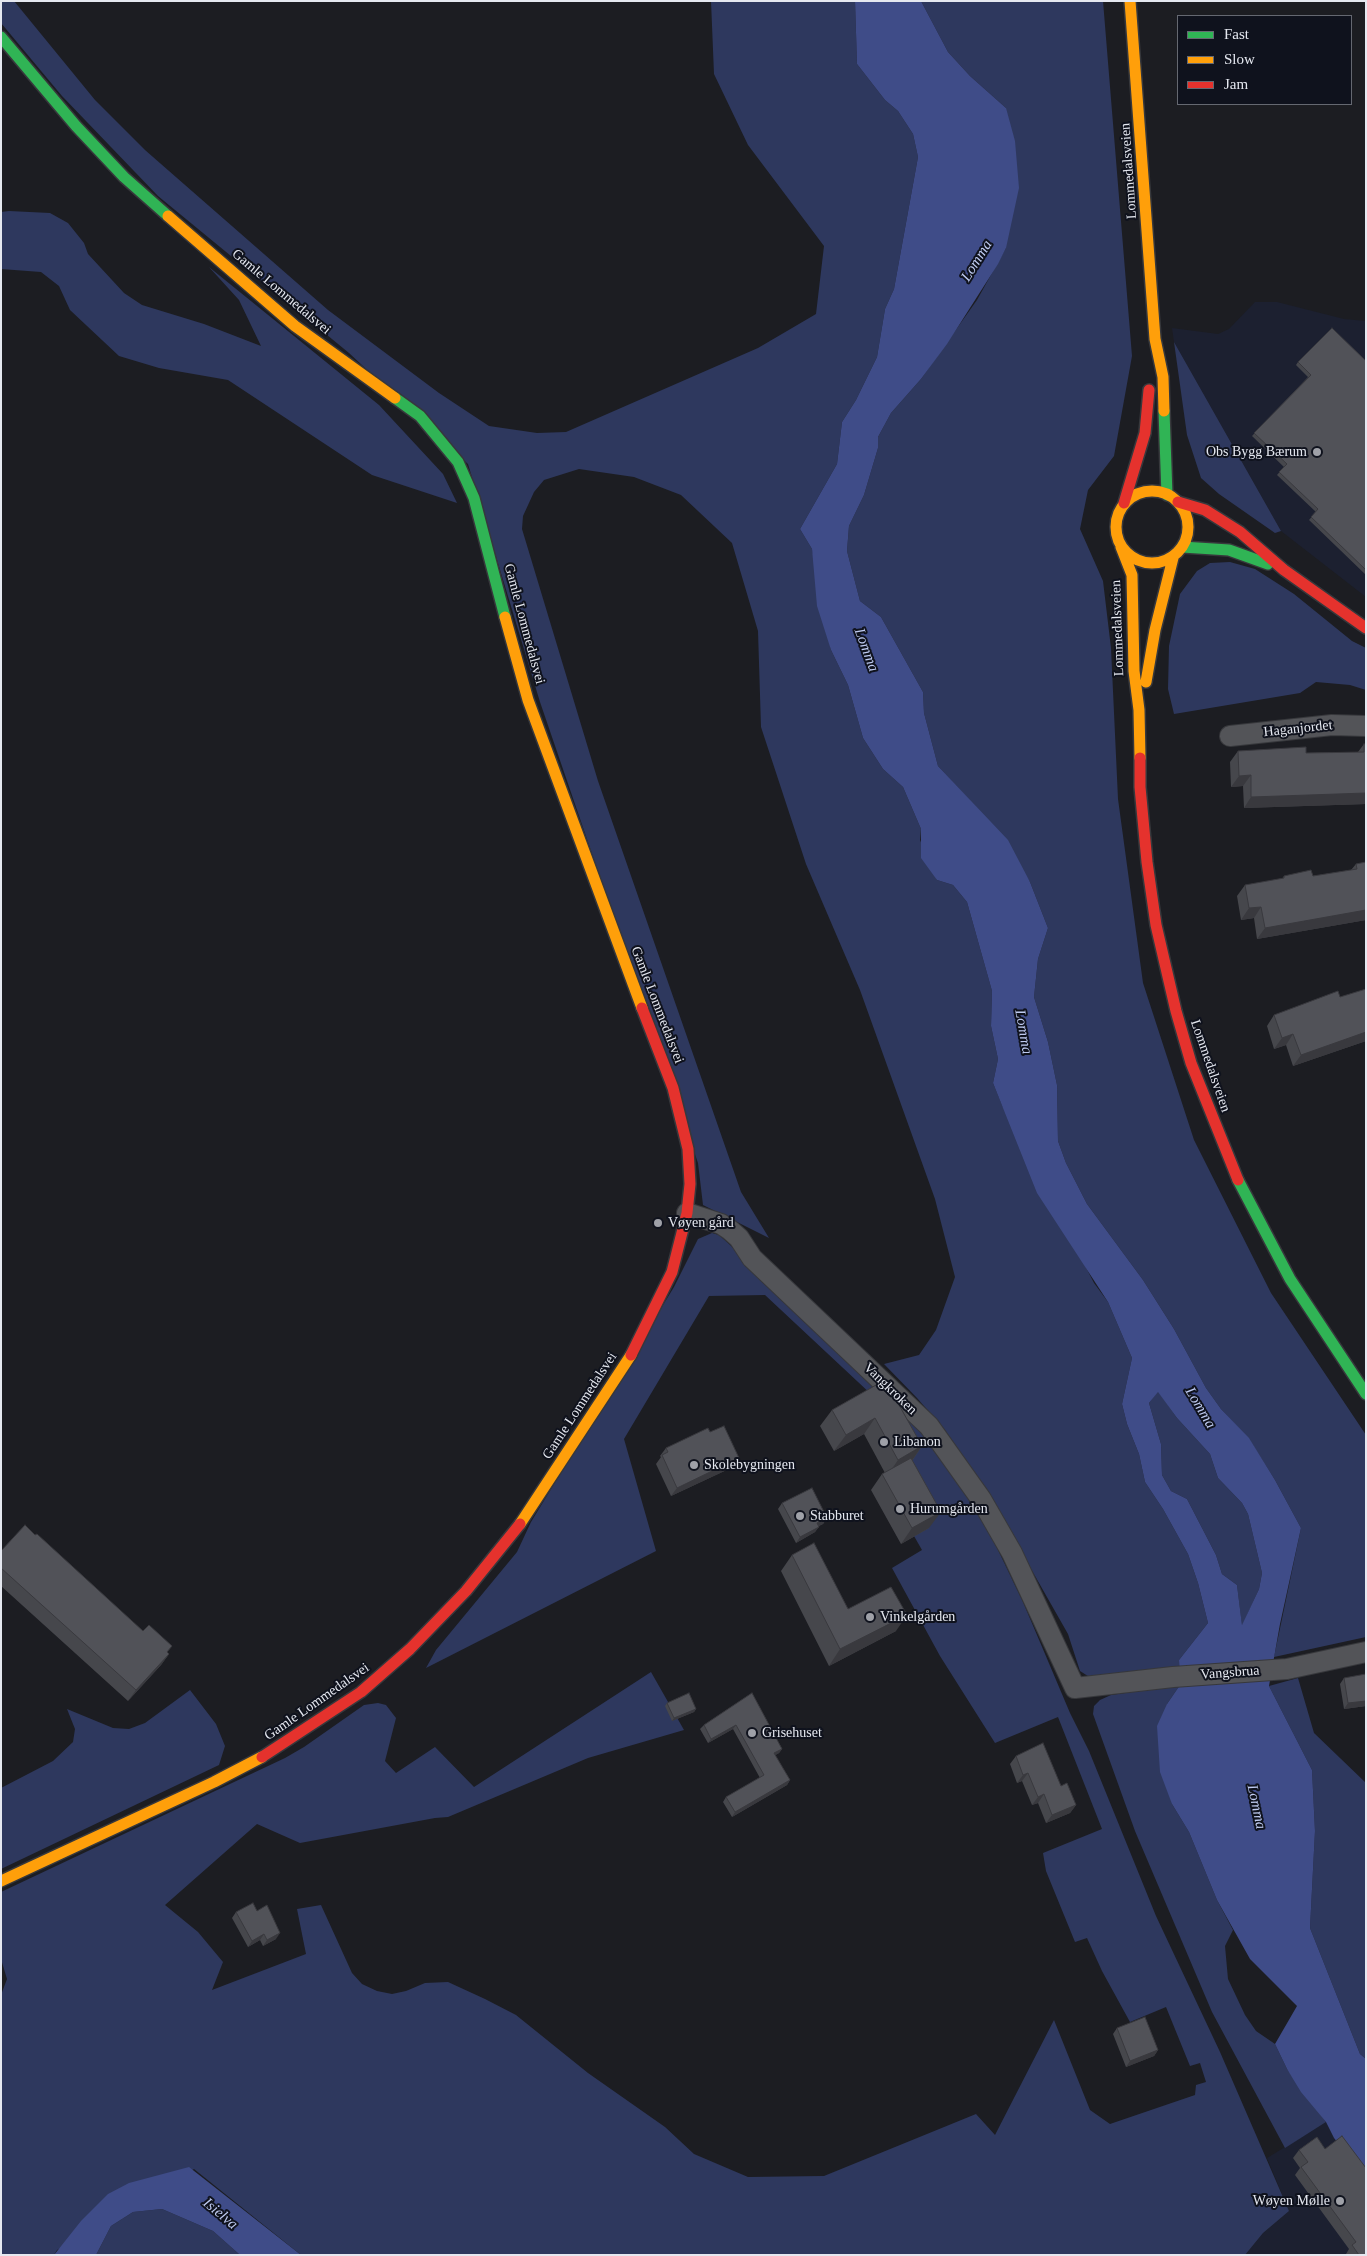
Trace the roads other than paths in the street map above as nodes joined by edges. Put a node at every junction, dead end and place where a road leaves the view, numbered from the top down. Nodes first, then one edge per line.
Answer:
1 (1130, 1) edge
2 (1, 37) edge
3 (1156, 340) junction
4 (1167, 494) junction
5 (1178, 502) junction
6 (1124, 503) junction
7 (1121, 546) junction
8 (1182, 547) junction
9 (1173, 558) junction
10 (1284, 570) junction
11 (1366, 628) edge
12 (1139, 710) junction
13 (1366, 726) edge
14 (1230, 736) dead end
15 (687, 1213) junction
16 (1366, 1394) edge
17 (1366, 1652) edge
18 (1173, 1677) joint
19 (1, 1881) edge

1 - 3 street, Lommedalsveien
2 - 15 street, Gamle Lommedalsvei
3 - 4 street, Lommedalsveien
3 - 6 street, Lommedalsveien
4 - 5 street
4 - 6 street
5 - 8 street
5 - 10 street
6 - 7 street
7 - 9 street
7 - 12 street, Lommedalsveien
8 - 9 street
8 - 10 street
9 - 12 street, Lommedalsveien
10 - 11 street
12 - 16 street, Lommedalsveien
13 - 14 street, Haganjordet
15 - 18 street, Vangkroken
15 - 19 street, Gamle Lommedalsvei
17 - 18 street, Vangsbrua

